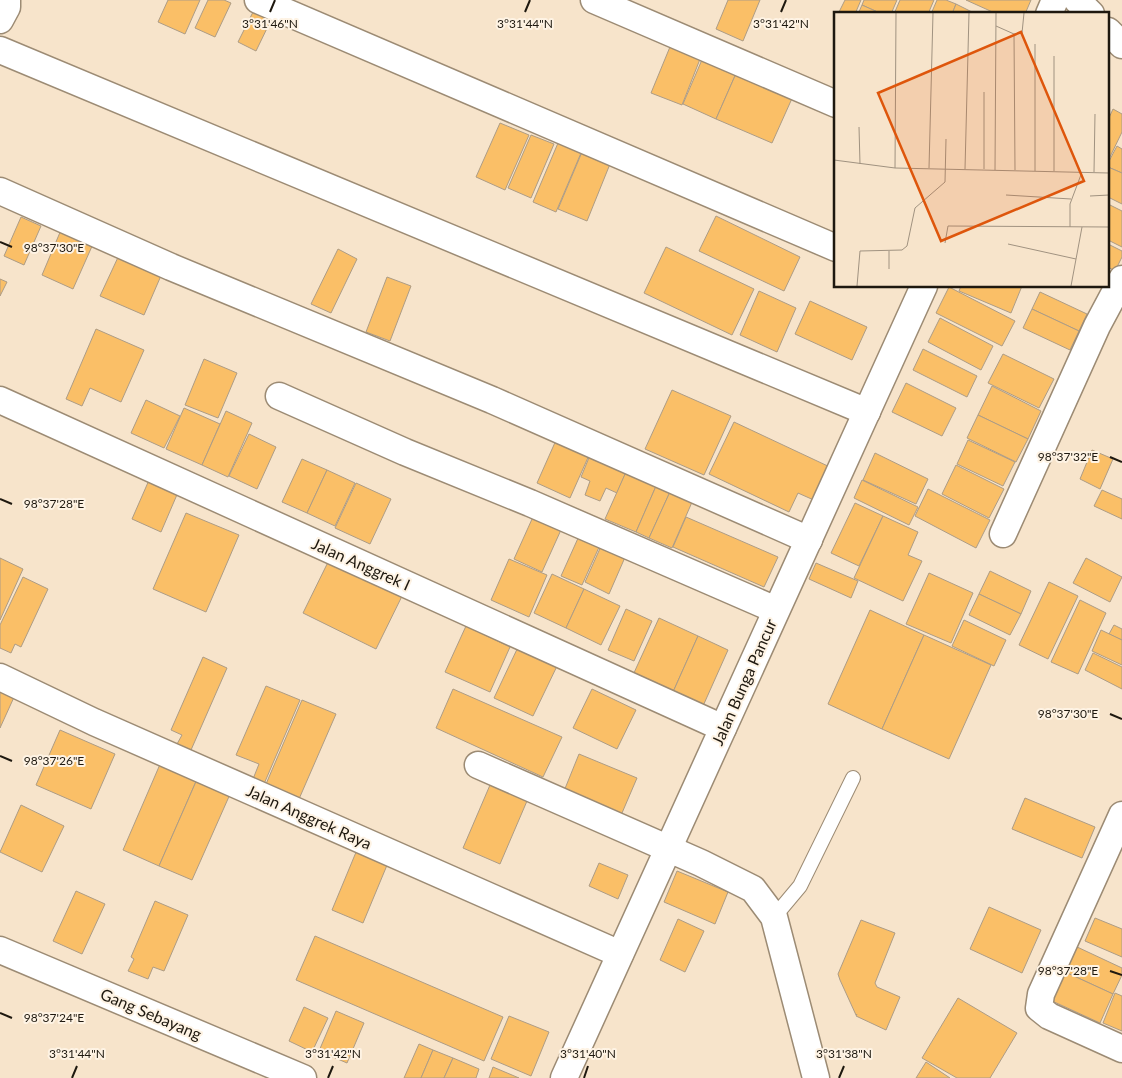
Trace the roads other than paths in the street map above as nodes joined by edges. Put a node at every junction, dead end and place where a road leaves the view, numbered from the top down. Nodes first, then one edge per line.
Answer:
1 (7, 0) edge
2 (258, 0) edge
3 (594, 0) edge
4 (1055, 0) edge
5 (1077, 0) edge
6 (1049, 12) edge
7 (1089, 12) edge
8 (0, 20) edge
9 (1110, 33) edge
10 (1122, 45) edge
11 (0, 50) edge
12 (834, 103) edge
13 (0, 190) edge
14 (834, 247) edge
15 (1122, 279) edge
16 (923, 288) edge
17 (279, 396) dead end
18 (0, 400) edge
19 (867, 412) junction
20 (1003, 534) dead end
21 (809, 540) junction
22 (776, 610) junction
23 (0, 677) edge
24 (723, 728) junction
25 (478, 765) dead end
26 (853, 778) dead end
27 (1122, 815) edge
28 (668, 848) junction
29 (774, 918) junction
30 (0, 950) edge
31 (620, 954) junction
32 (1122, 1049) edge
33 (303, 1078) edge
34 (564, 1078) edge
35 (816, 1078) edge

1 - 8 street
2 - 14 street
3 - 12 street
4 - 6 street
5 - 7 street
9 - 10 street
11 - 19 street
13 - 21 street
15 - 20 street
16 - 19 street, Jalan Bunga Pancur
17 - 22 street
18 - 24 street, Jalan Anggrek I
19 - 21 street, Jalan Bunga Pancur
21 - 22 street, Jalan Bunga Pancur
22 - 24 street, Jalan Bunga Pancur
23 - 31 street, Jalan Anggrek Raya
24 - 28 street, Jalan Bunga Pancur
25 - 28 street
26 - 29 lane
27 - 32 street
28 - 29 street
28 - 31 street, Jalan Bunga Pancur
29 - 35 street
30 - 33 street, Gang Sebayang
31 - 34 street, Jalan Bunga Pancur

